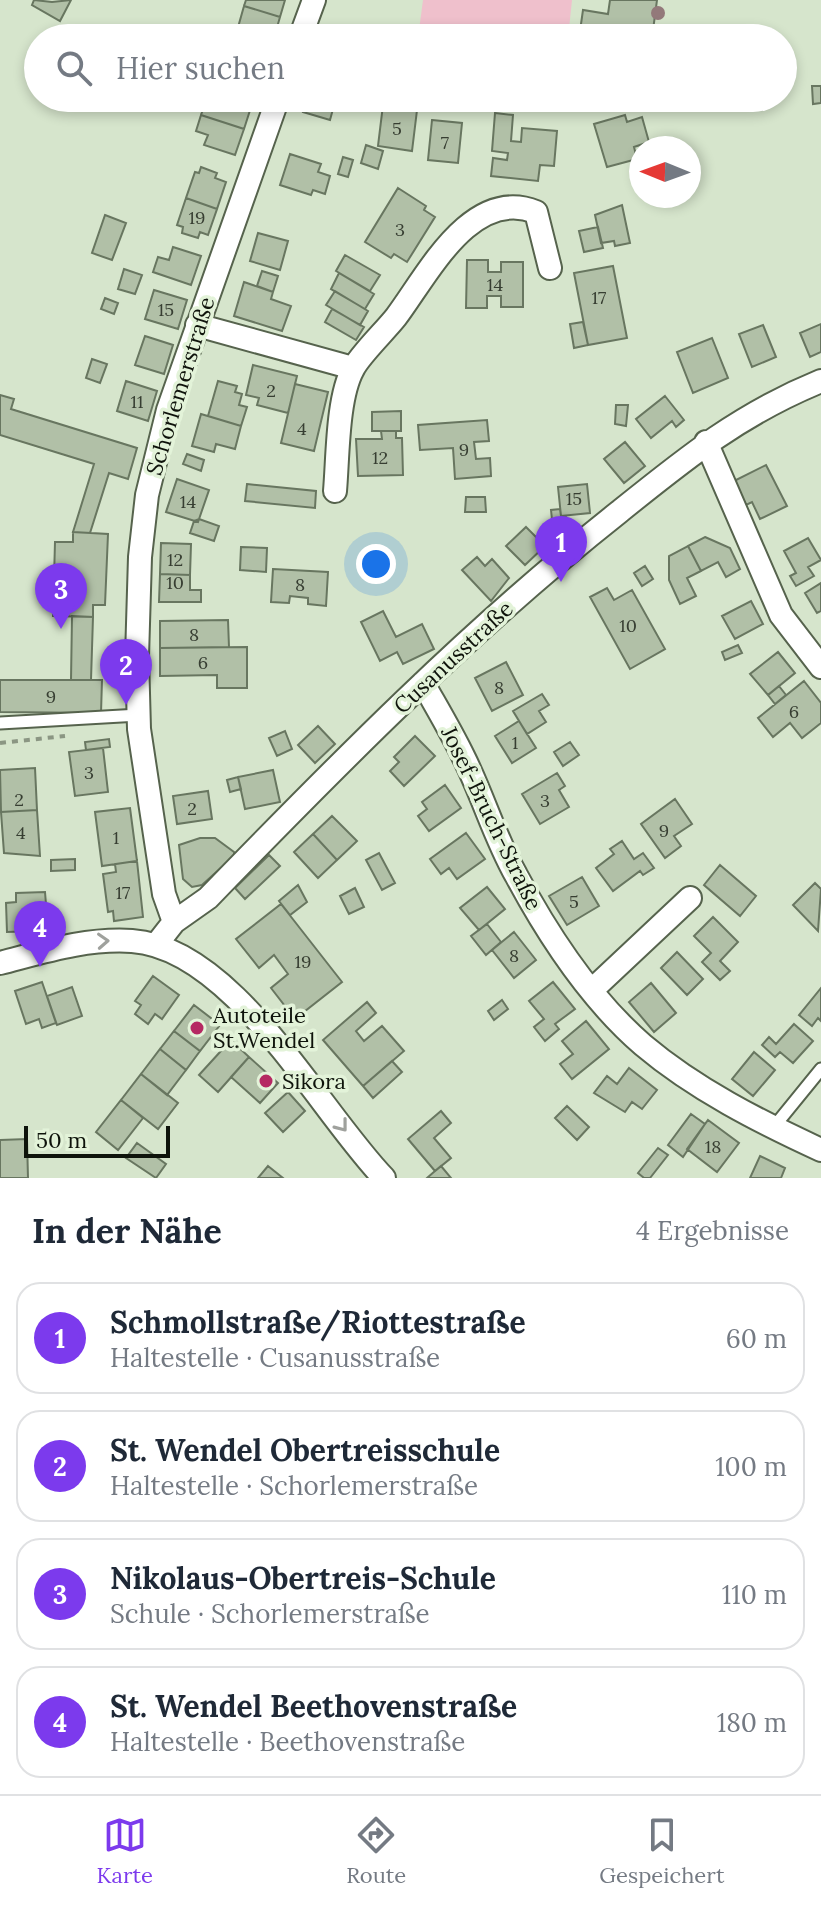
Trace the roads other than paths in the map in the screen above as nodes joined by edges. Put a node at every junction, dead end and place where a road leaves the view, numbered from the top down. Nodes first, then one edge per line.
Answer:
1 (314, 0) edge
2 (305, 24) edge
3 (273, 112) edge
4 (550, 268) dead end
5 (197, 325) junction
6 (353, 368) junction
7 (821, 381) edge
8 (706, 442) junction
9 (335, 491) dead end
10 (821, 667) edge
11 (423, 683) junction
12 (139, 715) junction
13 (0, 723) edge
14 (690, 898) dead end
15 (174, 922) junction
16 (156, 945) junction
17 (0, 962) edge
18 (592, 990) junction
19 (821, 1069) edge
20 (773, 1128) junction
21 (821, 1150) edge
22 (378, 1176) edge

1 - 2 street
3 - 5 street, Schorlemerstraße
4 - 6 street
5 - 6 street
5 - 12 street, Schorlemerstraße
6 - 9 street
7 - 8 street, Cusanusstraße
8 - 10 street
8 - 11 street, Cusanusstraße
11 - 15 street, Cusanusstraße
11 - 18 street, Josef-Bruch-Straße
12 - 13 lane
12 - 15 street, Schorlemerstraße
14 - 18 street
15 - 16 street, Cusanusstraße
17 -> 16 street
16 -> 22 street
18 - 20 street, Josef-Bruch-Straße
19 - 20 lane
20 - 21 street, Josef-Bruch-Straße

